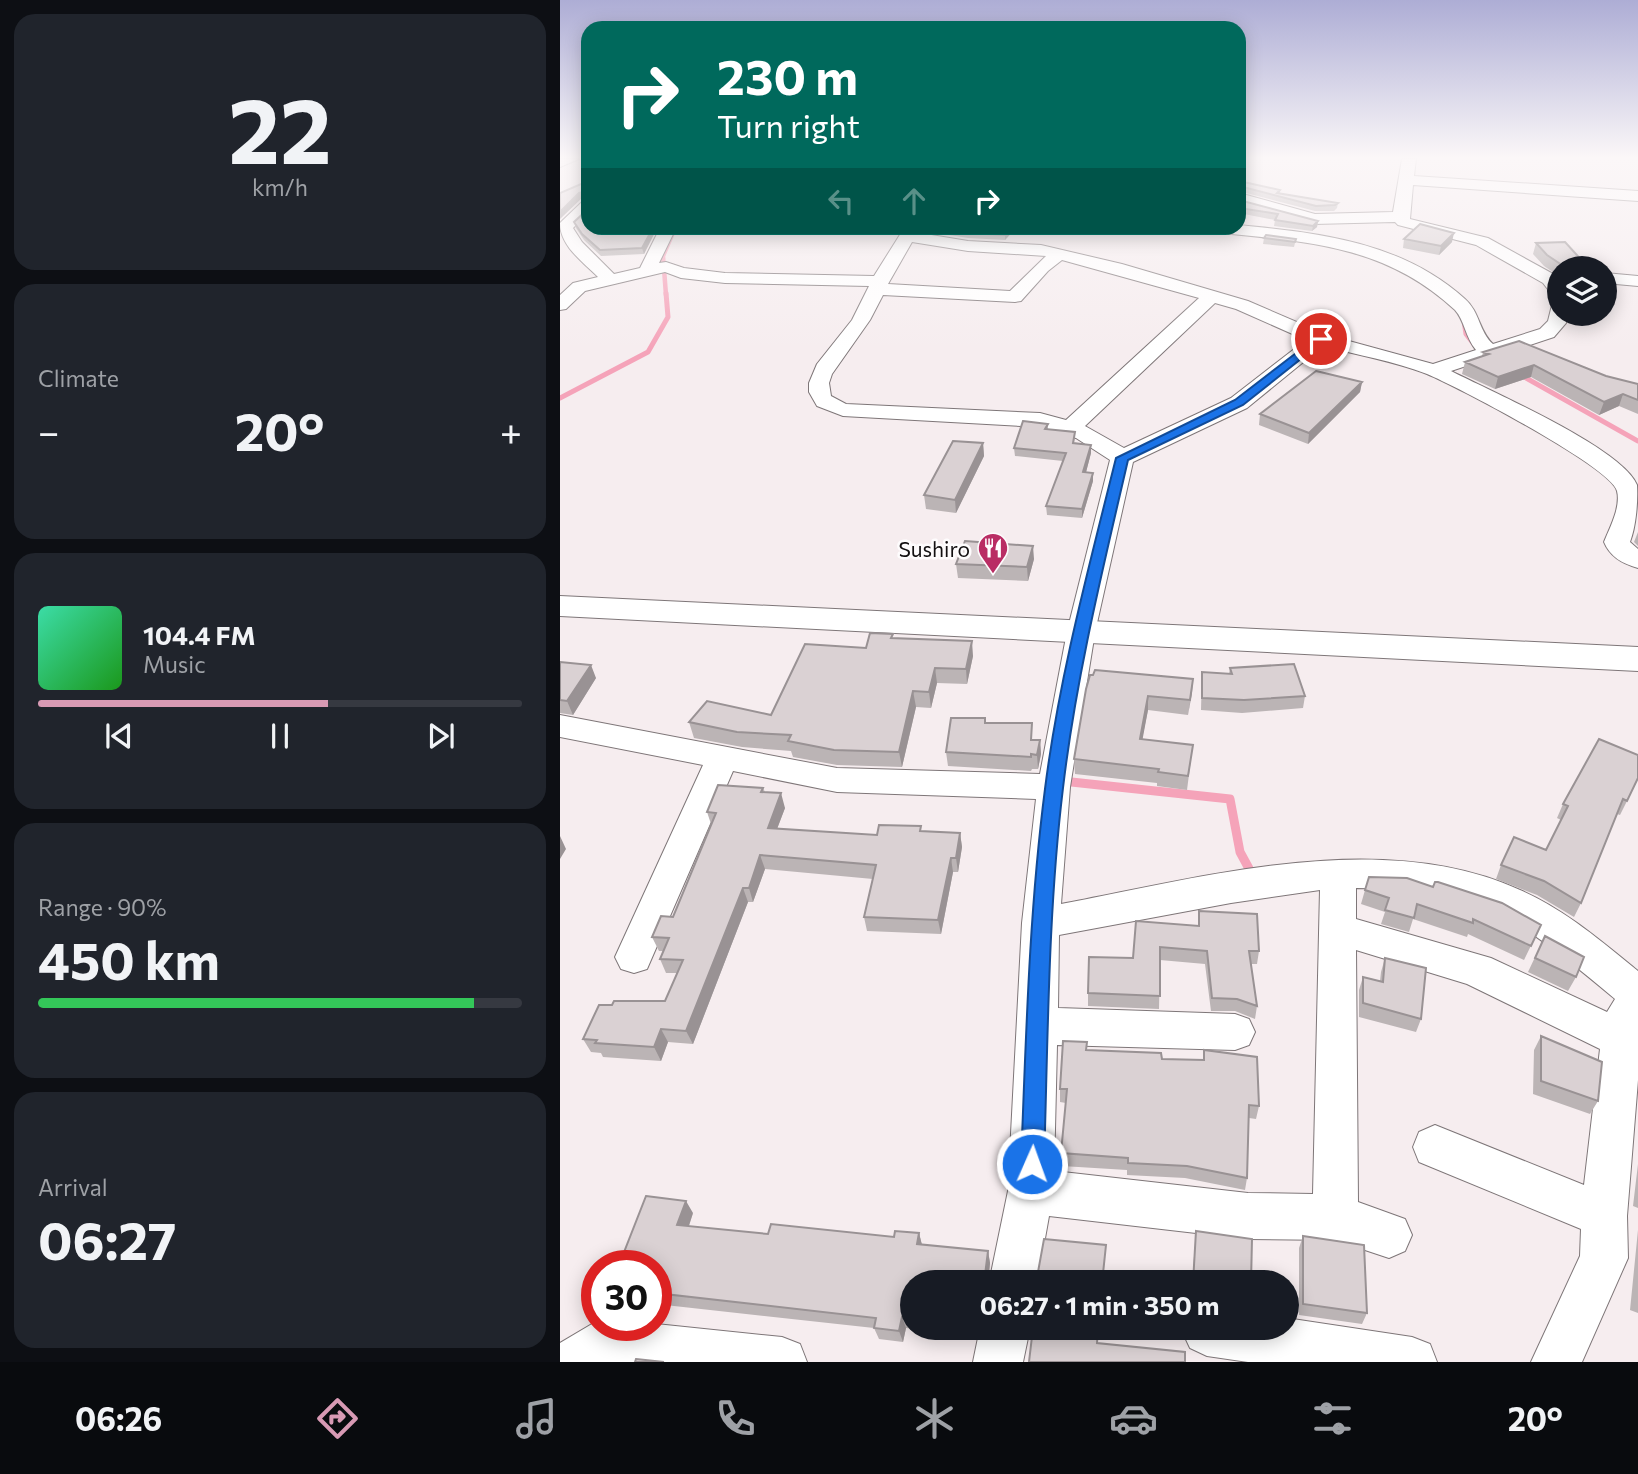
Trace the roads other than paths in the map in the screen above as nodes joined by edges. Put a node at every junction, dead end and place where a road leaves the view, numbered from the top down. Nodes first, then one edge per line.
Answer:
1 (569, 223) edge
2 (1408, 223) edge
3 (1246, 231) edge
4 (666, 235) edge
5 (909, 235) edge
6 (923, 235) edge
7 (1060, 254) junction
8 (654, 268) junction
9 (1547, 278) edge
10 (1617, 279) edge
11 (611, 280) junction
12 (1638, 281) edge
13 (877, 285) junction
14 (1212, 296) junction
15 (560, 305) edge
16 (1554, 326) edge
17 (1321, 339) junction
18 (1519, 344) junction
19 (1485, 353) junction
20 (1543, 356) edge
21 (1434, 370) junction
22 (1071, 427) junction
23 (1122, 458) junction
24 (1638, 560) edge
25 (560, 588) edge
26 (560, 606) edge
27 (1083, 623) junction
28 (1638, 640) edge
29 (1638, 659) edge
30 (561, 727) edge
31 (720, 764) junction
32 (1055, 782) junction
33 (1338, 874) junction
34 (1041, 923) junction
35 (1338, 929) junction
36 (634, 957) dead end
37 (1638, 994) edge
38 (1630, 1020) edge
39 (1038, 1026) junction
40 (1235, 1032) dead end
41 (1435, 1147) dead end
42 (1031, 1191) junction
43 (1604, 1216) junction
44 (1335, 1217) junction
45 (1389, 1235) dead end
46 (1016, 1270) edge
47 (1002, 1340) edge
48 (1267, 1340) edge
49 (576, 1362) edge
50 (782, 1362) edge
51 (998, 1362) edge
52 (1412, 1362) edge
53 (1556, 1362) edge

1 - 11 street
2 - 9 street
3 - 19 street
4 - 8 street
5 - 13 street
6 - 7 street
7 - 13 street
7 - 14 street
8 - 11 street
8 - 13 street
10 - 12 street
11 - 15 street
13 - 22 street
14 - 17 street
14 - 22 street
16 - 18 street
17 - 21 street
17 - 23 street
18 - 19 street
18 - 20 street
19 - 21 street
21 - 24 street
22 - 23 street
23 - 27 street
25 - 27 street
26 - 27 street
27 - 28 street
27 - 29 street
27 - 32 street
30 - 31 street
31 - 32 street
31 - 36 street
32 - 34 street
33 - 34 street
33 - 35 street
33 - 37 street
34 - 39 street
35 - 38 street
35 - 44 street
38 - 43 street
39 - 40 street
39 - 42 street
41 - 43 street
42 - 44 street
42 - 46 street
43 - 53 street
44 - 45 street
47 - 51 street
48 - 52 street
49 - 50 street

